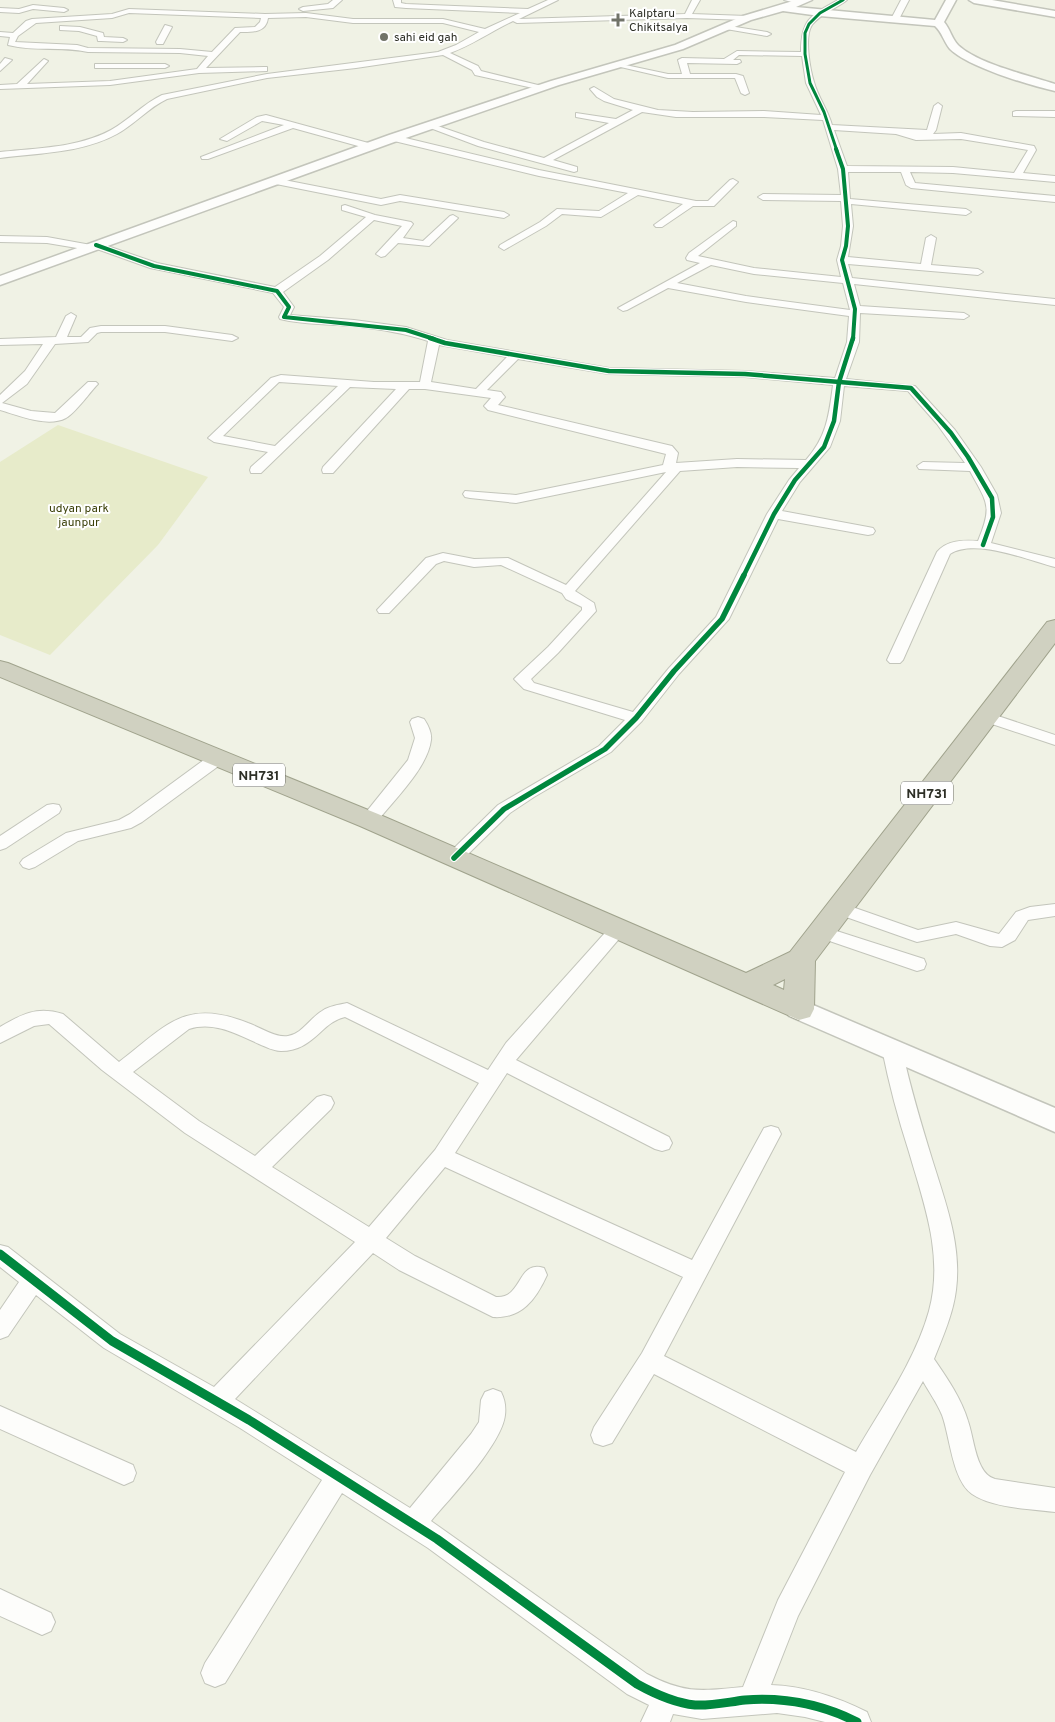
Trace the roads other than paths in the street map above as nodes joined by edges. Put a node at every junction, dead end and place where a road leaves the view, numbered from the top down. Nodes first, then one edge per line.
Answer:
1 (338, 0) edge
2 (397, 0) edge
3 (554, 0) edge
4 (696, 0) edge
5 (843, 0) edge
6 (906, 0) edge
7 (951, 0) edge
8 (974, 0) edge
9 (794, 2) edge
10 (143, 3) dead end
11 (152, 4) dead end
12 (120, 5) dead end
13 (92, 8) dead end
14 (0, 10) edge
15 (531, 11) junction
16 (820, 14) junction
17 (1055, 14) edge
18 (266, 16) junction
19 (687, 16) junction
20 (747, 18) junction
21 (896, 19) junction
22 (507, 22) junction
23 (938, 23) junction
24 (26, 26) junction
25 (168, 27) dead end
26 (726, 27) junction
27 (486, 30) junction
28 (0, 34) edge
29 (767, 34) dead end
30 (16, 35) junction
31 (132, 41) dead end
32 (168, 42) dead end
33 (177, 42) dead end
34 (180, 50) junction
35 (444, 53) junction
36 (214, 54) junction
37 (806, 54) junction
38 (8, 60) dead end
39 (44, 61) dead end
40 (725, 62) junction
41 (738, 62) dead end
42 (616, 65) junction
43 (173, 66) dead end
44 (0, 69) edge
45 (198, 71) junction
46 (296, 73) junction
47 (687, 76) junction
48 (87, 84) junction
49 (20, 86) junction
50 (0, 87) edge
51 (539, 88) junction
52 (1055, 88) edge
53 (594, 89) dead end
54 (745, 93) dead end
55 (938, 106) dead end
56 (640, 110) junction
57 (1016, 114) dead end
58 (1055, 114) edge
59 (579, 115) dead end
60 (617, 122) junction
61 (827, 122) junction
62 (293, 125) junction
63 (429, 126) junction
64 (899, 132) junction
65 (392, 138) junction
66 (224, 139) dead end
67 (369, 146) junction
68 (0, 155) edge
69 (205, 157) dead end
70 (545, 161) junction
71 (843, 169) junction
72 (904, 169) junction
73 (577, 170) dead end
74 (1017, 176) junction
75 (1055, 179) edge
76 (274, 181) junction
77 (733, 182) dead end
78 (637, 192) junction
79 (763, 198) dead end
80 (1055, 199) edge
81 (846, 200) junction
82 (690, 204) junction
83 (338, 206) dead end
84 (966, 212) dead end
85 (504, 216) dead end
86 (371, 217) junction
87 (453, 218) dead end
88 (733, 224) dead end
89 (659, 225) dead end
90 (415, 228) junction
91 (440, 231) junction
92 (931, 238) dead end
93 (0, 239) edge
94 (396, 240) junction
95 (93, 246) junction
96 (504, 248) dead end
97 (381, 254) dead end
98 (842, 260) junction
99 (708, 263) junction
100 (925, 267) junction
101 (978, 272) dead end
102 (0, 281) edge
103 (847, 282) junction
104 (668, 286) junction
105 (277, 291) junction
106 (1055, 302) edge
107 (623, 308) dead end
108 (855, 312) junction
109 (71, 316) dead end
110 (964, 316) dead end
111 (232, 338) dead end
112 (55, 341) junction
113 (434, 341) junction
114 (0, 342) edge
115 (515, 355) junction
116 (839, 382) junction
117 (92, 384) dead end
118 (347, 384) junction
119 (406, 385) junction
120 (425, 385) junction
121 (479, 392) junction
122 (0, 400) edge
123 (0, 406) edge
124 (278, 450) junction
125 (810, 464) junction
126 (923, 466) dead end
127 (975, 467) junction
128 (674, 468) junction
129 (256, 470) dead end
130 (328, 470) dead end
131 (470, 494) dead end
132 (774, 514) junction
133 (868, 531) dead end
134 (983, 545) junction
135 (1055, 563) edge
136 (568, 591) junction
137 (384, 610) dead end
138 (1055, 627) edge
139 (895, 660) dead end
140 (0, 668) edge
141 (636, 718) junction
142 (986, 718) junction
143 (418, 722) dead end
144 (1055, 740) edge
145 (218, 758) junction
146 (52, 809) dead end
147 (369, 820) junction
148 (0, 844) edge
149 (454, 858) junction
150 (29, 864) dead end
151 (838, 908) junction
152 (1055, 910) edge
153 (618, 929) junction
154 (820, 932) junction
155 (800, 959) junction
156 (917, 964) dead end
157 (746, 986) junction
158 (799, 1009) junction
159 (0, 1036) edge
160 (892, 1049) junction
161 (503, 1062) junction
162 (120, 1072) junction
163 (491, 1080) junction
164 (324, 1103) dead end
165 (1055, 1120) edge
166 (771, 1134) dead end
167 (662, 1143) dead end
168 (442, 1156) junction
169 (257, 1168) junction
170 (371, 1240) junction
171 (0, 1254) edge
172 (697, 1273) junction
173 (536, 1276) dead end
174 (33, 1280) junction
175 (0, 1329) edge
176 (650, 1360) junction
177 (922, 1360) junction
178 (493, 1400) dead end
179 (217, 1401) junction
180 (0, 1417) edge
181 (603, 1435) dead end
182 (861, 1468) junction
183 (124, 1473) dead end
184 (338, 1477) junction
185 (1055, 1500) edge
186 (413, 1524) junction
187 (0, 1602) edge
188 (42, 1622) dead end
189 (215, 1673) dead end
190 (752, 1699) junction
191 (660, 1711) edge
192 (857, 1722) edge

1 - 11 street
2 - 15 street
3 - 15 street
4 - 19 street
5 - 16 street
6 - 21 street
7 - 23 main road
8 - 17 main road
9 - 16 main road
9 - 20 main road
10 - 12 street
13 - 14 street
15 - 22 street
16 - 21 main road
16 - 37 street
18 - 24 street
18 - 27 street
18 - 36 street
19 - 20 street
19 - 22 street
20 - 26 main road
21 - 23 main road
22 - 27 street
23 - 52 main road
24 - 30 street
24 - 31 street
25 - 32 street
26 - 29 street
26 - 42 main road
27 - 35 street
28 - 30 street
30 - 34 street
33 - 34 street
34 - 36 street
35 - 46 street
35 - 51 street
36 - 45 street
37 - 40 street
37 - 61 street
38 - 44 street
39 - 49 street
40 - 41 street
40 - 47 street
42 - 47 street
42 - 51 main road
43 - 48 street
45 - 46 street
45 - 48 street
46 - 68 street
47 - 54 street
48 - 49 street
49 - 50 street
51 - 63 main road
53 - 56 street
55 - 64 street
56 - 60 street
56 - 61 street
57 - 58 street
59 - 60 street
60 - 70 street
61 - 64 street
61 - 71 street
62 - 66 street
62 - 67 street
62 - 69 street
63 - 65 main road
63 - 70 street
64 - 74 street
65 - 67 main road
65 - 78 street
67 - 76 main road
70 - 73 street
71 - 72 street
71 - 81 street
72 - 74 street
72 - 80 street
74 - 75 street
76 - 85 street
76 - 95 main road
77 - 82 street
78 - 82 street
78 - 96 street
79 - 81 street
81 - 84 street
81 - 98 street
82 - 89 street
83 - 86 street
86 - 90 street
86 - 105 street
87 - 91 street
88 - 99 street
90 - 91 street
90 - 94 street
91 - 94 street
92 - 100 street
93 - 95 street
94 - 97 street
95 - 102 main road
95 - 105 street
98 - 100 street
98 - 103 street
99 - 103 street
99 - 104 street
100 - 101 street
103 - 106 street
103 - 108 street
104 - 107 street
104 - 108 street
105 - 113 street
108 - 110 street
108 - 116 street
109 - 112 street
111 - 112 street
112 - 114 street
112 - 122 street
113 - 115 street
113 - 120 street
115 - 116 street
115 - 121 street
116 - 125 street
116 - 127 street
117 - 123 street
118 - 119 street
118 - 124 street
118 - 124 street
119 - 120 street
119 - 130 street
120 - 121 street
121 - 128 street
124 - 129 street
125 - 128 street
125 - 132 street
126 - 127 street
127 - 134 street
128 - 131 street
128 - 136 street
132 - 133 street
132 - 141 street
134 - 135 street
134 - 139 street
136 - 137 street
136 - 141 street
138 - 142 highway, NH731
140 - 145 highway, NH731
141 - 149 street
142 - 144 street
142 - 151 highway, NH731
143 - 147 street
145 - 147 highway, NH731
145 - 150 street
146 - 148 street
147 - 149 highway, NH731
149 - 153 highway, NH731
151 - 152 street
151 - 154 highway, NH731
153 - 157 highway, NH731
153 - 161 street
154 - 155 highway, NH731
154 - 156 street
155 - 157 highway, NH731
155 - 158 highway
157 - 158 highway, NH731
158 - 160 main road
159 - 162 street
160 - 165 main road
160 - 177 street
161 - 163 street
161 - 167 street
162 - 163 street
162 - 169 street
163 - 168 street
164 - 169 street
166 - 172 street
168 - 170 street
168 - 172 street
169 - 170 street
170 - 173 street
170 - 179 street
171 - 174 street
172 - 176 street
174 - 175 street
174 - 179 street
176 - 181 street
176 - 182 street
177 - 182 street
177 - 185 street
178 - 186 street
179 - 184 street
180 - 183 street
182 - 190 street
184 - 186 street
184 - 189 street
186 - 191 street
187 - 188 street
190 - 191 street
190 - 192 street

